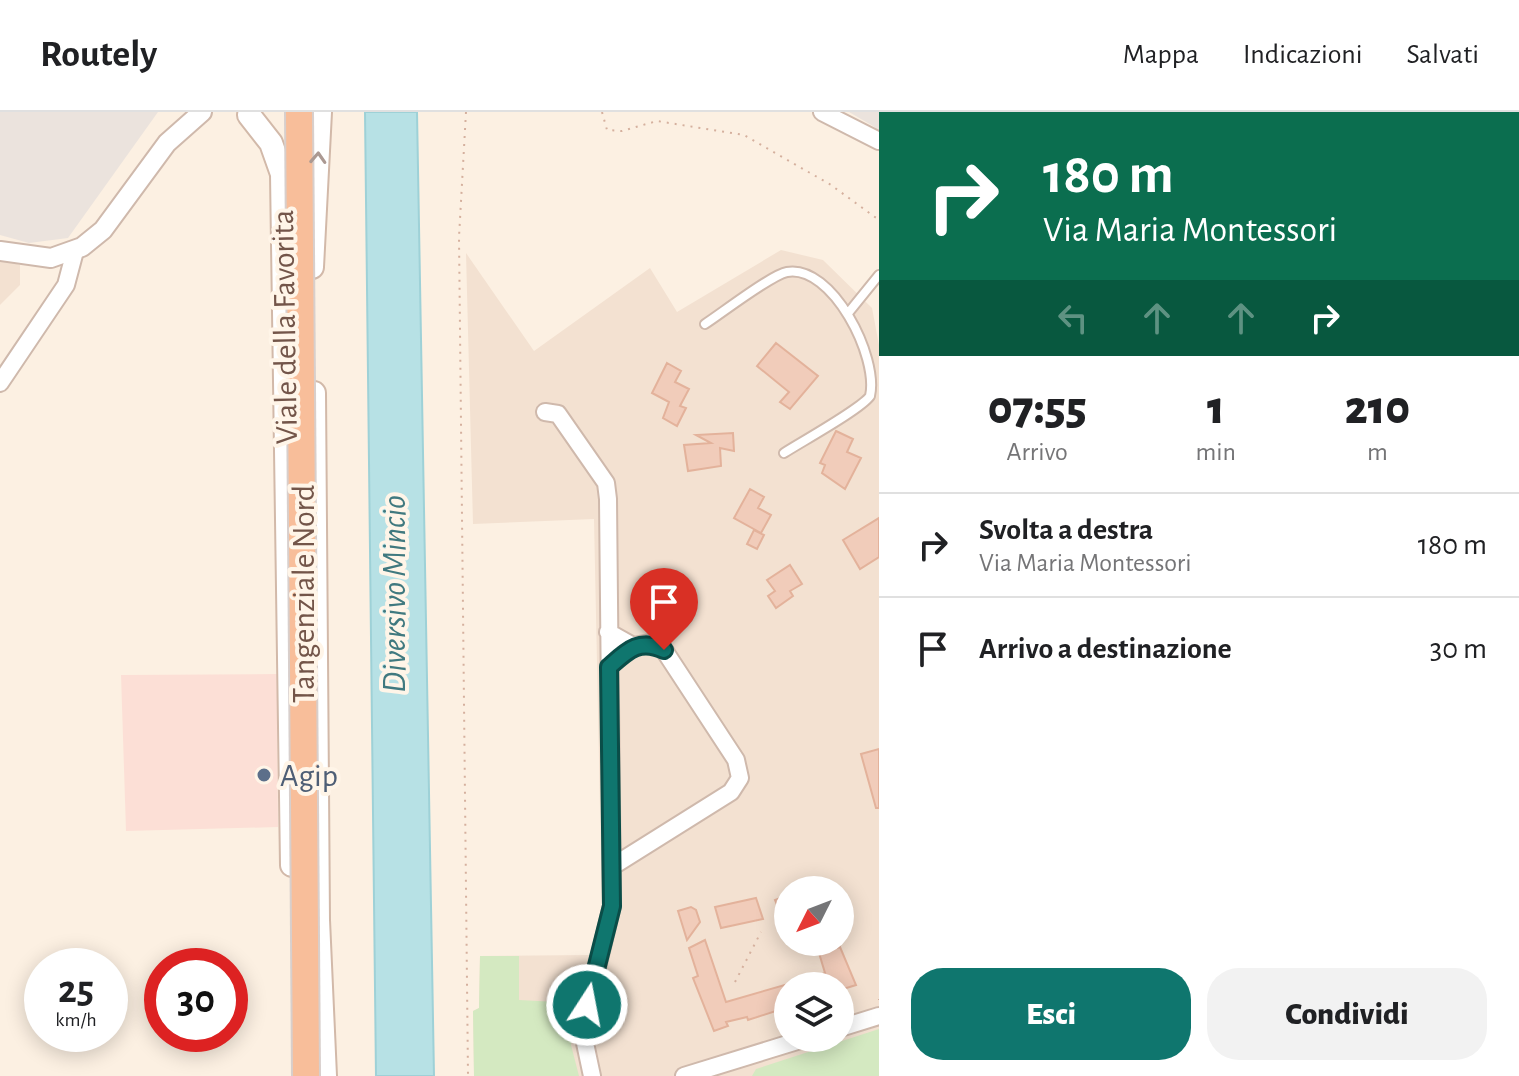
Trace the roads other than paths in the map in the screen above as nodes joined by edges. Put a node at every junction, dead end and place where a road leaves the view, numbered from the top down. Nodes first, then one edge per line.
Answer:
1 (202, 112) edge
2 (299, 112) edge
3 (312, 112) edge
4 (320, 112) edge
5 (822, 112) edge
6 (247, 114) edge
7 (879, 141) edge
8 (0, 251) edge
9 (75, 251) junction
10 (879, 275) edge
11 (849, 312) junction
12 (705, 324) dead end
13 (0, 383) edge
14 (545, 412) dead end
15 (784, 453) dead end
16 (608, 632) junction
17 (633, 646) junction
18 (609, 667) junction
19 (613, 866) junction
20 (879, 1016) edge
21 (854, 1024) edge
22 (774, 1051) edge
23 (733, 1068) edge
24 (294, 1076) edge
25 (306, 1076) edge
26 (325, 1076) edge
27 (592, 1076) edge
28 (684, 1076) edge

1 - 9 street
2 - 25 highway, Tangenziale Nord, bridge
3 - 6 main road
26 -> 4 main road, Viale della Favorita
5 - 7 street
6 - 24 main road, Viale della Favorita
8 - 9 street
9 - 13 street
10 - 11 lane
11 - 12 lane
11 - 15 lane
14 - 16 street
16 - 17 street
16 - 18 street
17 - 18 street
17 - 19 street
18 - 19 street
19 - 27 street
20 - 21 street
22 - 23 street
23 - 28 street

